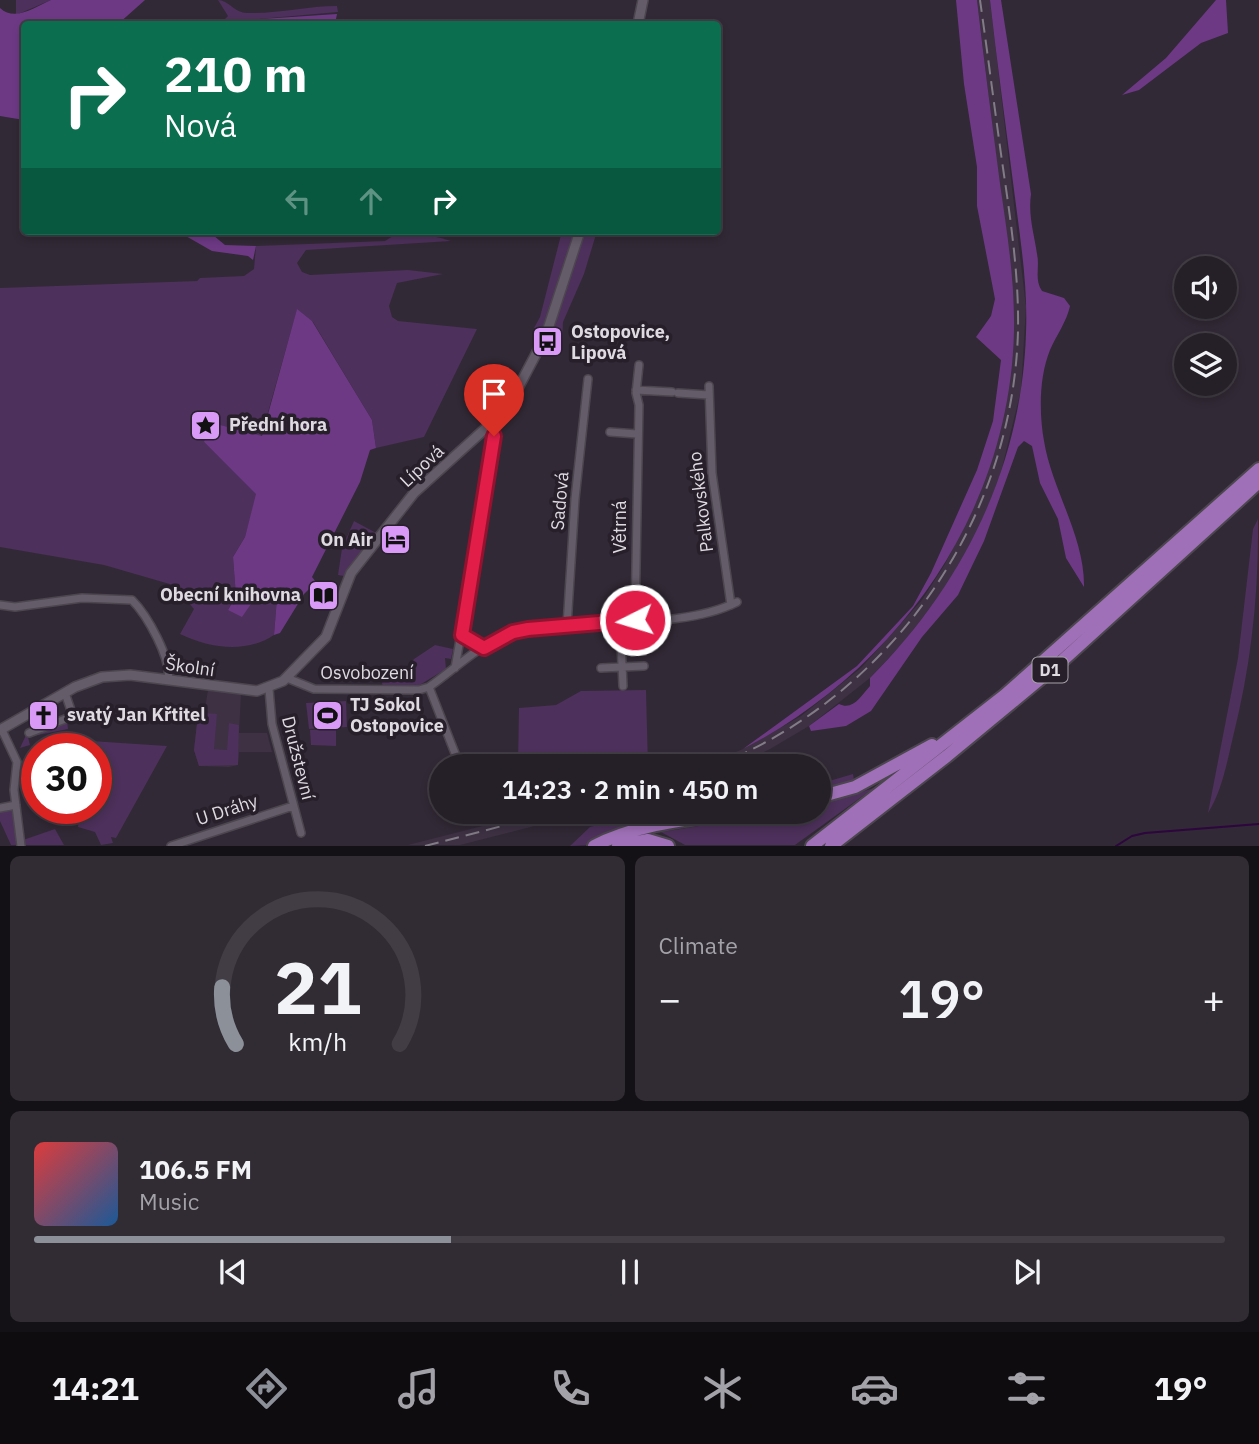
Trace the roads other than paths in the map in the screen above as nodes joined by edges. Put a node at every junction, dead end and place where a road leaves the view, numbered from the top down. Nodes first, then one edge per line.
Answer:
1 (643, 0) edge
2 (639, 21) edge
3 (579, 235) edge
4 (639, 365) dead end
5 (588, 379) dead end
6 (709, 386) dead end
7 (636, 390) junction
8 (709, 395) junction
9 (493, 424) junction
10 (610, 432) dead end
11 (636, 434) junction
12 (1259, 469) edge
13 (1259, 482) edge
14 (734, 604) joint
15 (0, 605) edge
16 (635, 620) junction
17 (620, 622) junction
18 (567, 626) junction
19 (463, 638) junction
20 (481, 648) junction
21 (644, 666) dead end
22 (623, 667) junction
23 (601, 668) dead end
24 (455, 669) junction
25 (287, 678) junction
26 (168, 680) junction
27 (623, 686) dead end
28 (429, 687) junction
29 (269, 689) junction
30 (65, 693) junction
31 (1005, 695) junction
32 (35, 714) dead end
33 (42, 728) junction
34 (1, 730) edge
35 (29, 733) dead end
36 (455, 754) edge
37 (831, 794) edge
38 (16, 805) junction
39 (293, 806) junction
40 (0, 808) edge
41 (669, 824) edge
42 (301, 834) dead end
43 (22, 845) edge
44 (171, 845) edge
45 (594, 845) edge
46 (618, 845) edge
47 (668, 845) edge
48 (812, 845) edge
49 (831, 845) edge

1 - 2 street
3 - 9 street, Lípová
4 - 7 street, Větrná
5 - 18 street, Sadová
6 - 8 street, Palkovského
7 - 8 street
7 - 11 street, Větrná
8 - 14 street, Palkovského
9 - 19 street
9 - 25 street, Lípová
10 - 11 street
11 - 16 street, Větrná
12 - 31 highway, D1
13 - 49 highway, D1
14 - 16 street, Osvobození
15 - 26 street
16 - 17 street, Osvobození
17 - 18 street, Osvobození
17 - 22 street
18 - 20 street, Osvobození
19 - 20 street
19 - 24 street
20 - 24 street, Osvobození
21 - 22 street
22 - 23 street
22 - 27 street
24 - 28 street, Osvobození
25 - 28 street, Osvobození
25 - 29 street
26 - 29 street, Školní
26 - 30 street, Školní
28 - 36 street
29 - 39 street, Družstevní
30 - 33 street
30 - 34 street, Školní
31 - 37 highway
31 - 48 highway, D1
32 - 33 street
33 - 35 street
34 - 38 street
38 - 40 street
38 - 43 street
39 - 42 street, Družstevní
39 - 44 street, U Dráhy
41 - 45 highway
46 - 47 highway

